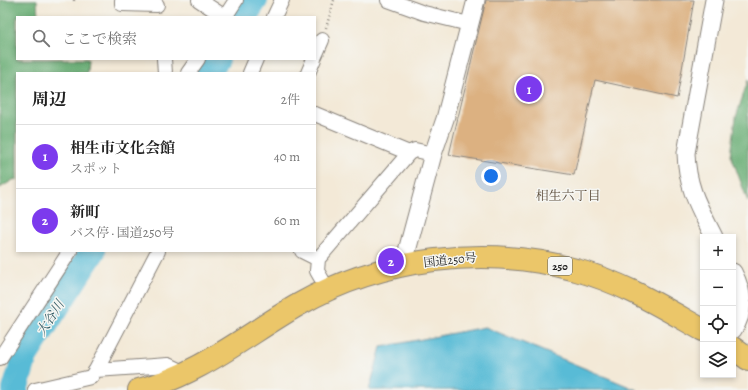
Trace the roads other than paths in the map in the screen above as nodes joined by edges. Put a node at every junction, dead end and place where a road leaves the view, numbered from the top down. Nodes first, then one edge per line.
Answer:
1 (122, 0) edge
2 (199, 0) edge
3 (236, 0) edge
4 (282, 0) edge
5 (388, 0) edge
6 (476, 0) edge
7 (714, 0) edge
8 (158, 7) edge
9 (223, 16) edge
10 (226, 16) edge
11 (274, 16) edge
12 (469, 24) junction
13 (322, 40) road end
14 (316, 54) edge
15 (164, 60) edge
16 (197, 60) edge
17 (256, 60) edge
18 (313, 60) edge
19 (165, 72) edge
20 (189, 72) edge
21 (250, 72) edge
22 (308, 72) edge
23 (316, 114) edge
24 (409, 153) junction
25 (434, 154) junction
26 (713, 234) edge
27 (69, 252) edge
28 (157, 252) edge
29 (304, 252) edge
30 (318, 259) junction
31 (403, 266) junction
32 (736, 278) edge
33 (328, 290) junction
34 (736, 323) edge
35 (700, 328) edge
36 (736, 350) edge
37 (0, 358) edge
38 (748, 359) edge
39 (96, 370) junction
40 (185, 373) junction
41 (35, 390) edge
42 (139, 390) edge

1 - 8 street
2 - 9 street
3 - 10 street
4 - 11 street
5 - 12 street
6 - 12 street
7 - 26 street
12 - 25 street
13 - 14 street
15 - 19 street
16 - 20 street
17 - 21 street
18 - 22 street
23 - 24 street
24 - 25 street
24 - 30 street
25 - 31 street
27 - 37 street
28 - 39 street
29 - 30 street
30 - 33 street
31 - 33 highway, 国道250号 / 250
31 - 35 highway, 国道250号 / 250
32 - 34 street
33 - 40 highway, 国道250号 / 250
36 - 38 highway
39 - 40 street
39 - 41 street
40 - 42 highway, 国道250号 / 250

